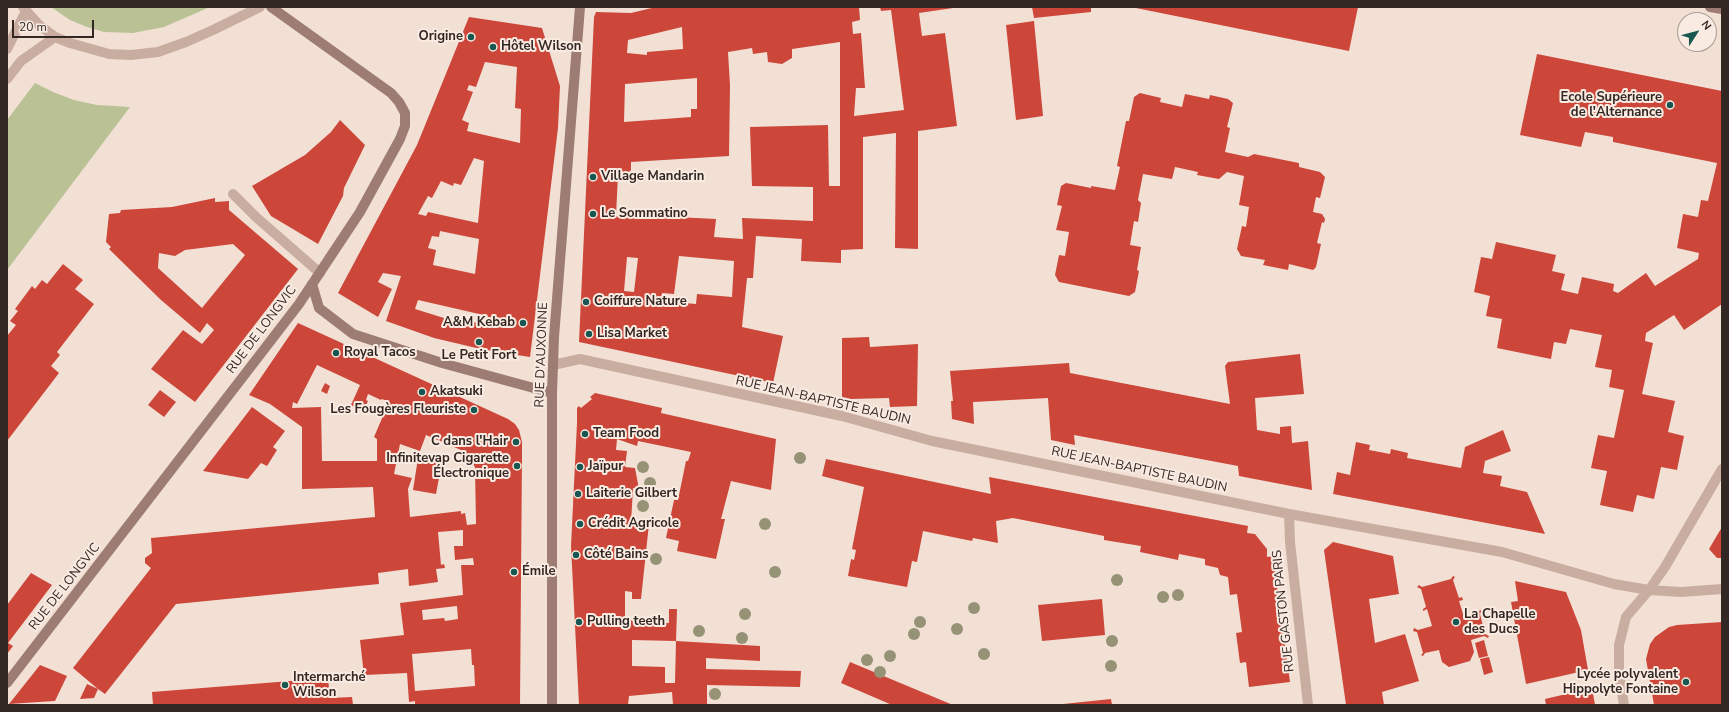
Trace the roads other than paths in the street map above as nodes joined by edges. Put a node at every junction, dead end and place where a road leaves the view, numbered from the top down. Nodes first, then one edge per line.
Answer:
1 (260, 7) edge
2 (271, 7) edge
3 (580, 7) edge
4 (1710, 7) edge
5 (24, 9) edge
6 (1722, 9) edge
7 (55, 37) junction
8 (7, 49) edge
9 (7, 79) edge
10 (232, 194) dead end
11 (320, 273) junction
12 (312, 284) junction
13 (553, 365) junction
14 (552, 393) junction
15 (1722, 469) edge
16 (1289, 514) junction
17 (1722, 589) edge
18 (1649, 590) junction
19 (7, 683) edge
20 (552, 705) edge
21 (1308, 705) edge
22 (1624, 705) edge

1 - 7 street
2 - 11 street, RUE DE LONGVIC
3 - 13 street, RUE D'AUXONNE
4 - 6 street
5 - 7 street
5 - 8 street
7 - 9 street
10 - 11 street
11 - 12 street, RUE DE LONGVIC
12 - 14 street
12 - 19 street, RUE DE LONGVIC
13 - 14 street, RUE D'AUXONNE
13 - 16 street, RUE JEAN-BAPTISTE BAUDIN
14 - 20 street, RUE D'AUXONNE
15 - 18 street
16 - 18 street, RUE JEAN-BAPTISTE BAUDIN
16 - 21 street, RUE GASTON PARIS
17 - 18 street, RUE JEAN-BAPTISTE BAUDIN
18 - 22 street

